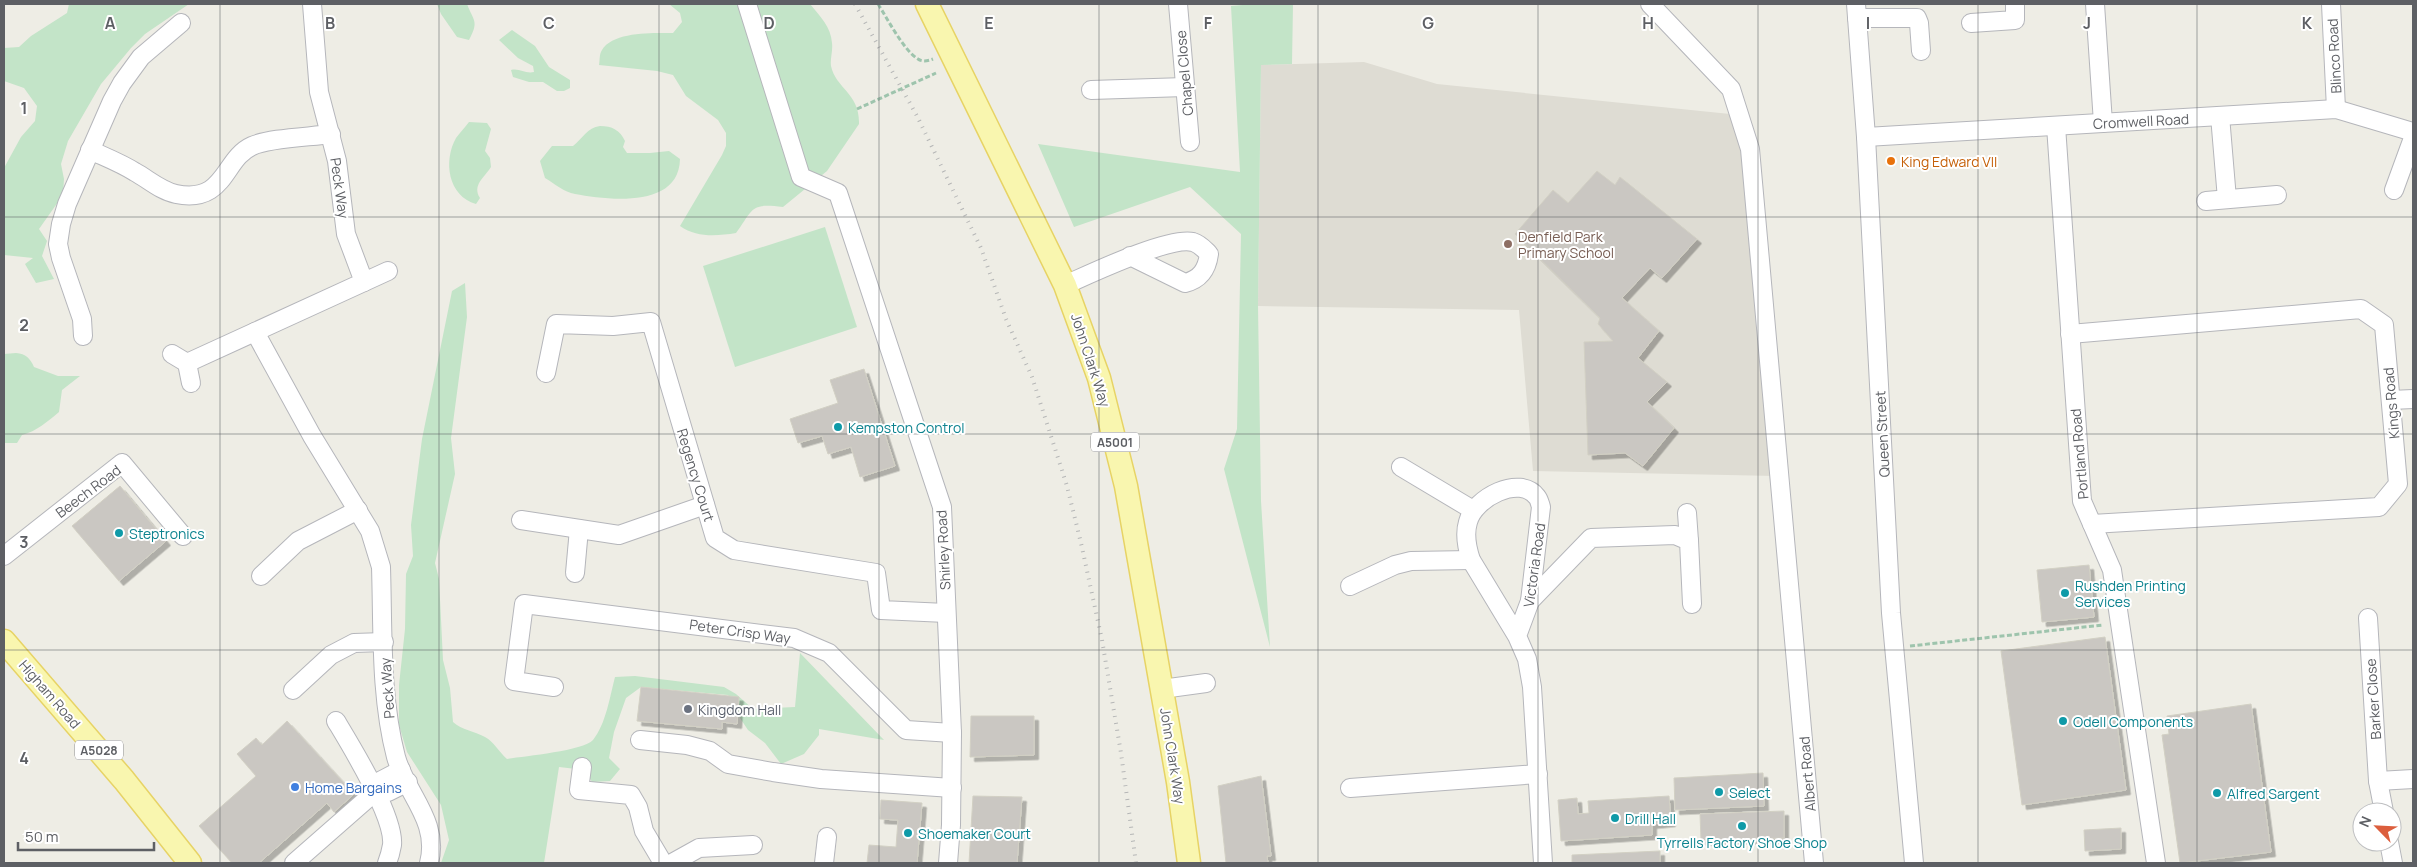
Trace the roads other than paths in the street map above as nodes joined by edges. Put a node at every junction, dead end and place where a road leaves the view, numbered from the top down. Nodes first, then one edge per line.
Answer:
1 (312, 4) edge
2 (747, 4) edge
3 (927, 4) edge
4 (1178, 4) edge
5 (1650, 4) edge
6 (2015, 4) edge
7 (2095, 4) edge
8 (2331, 4) edge
9 (1857, 11) edge
10 (181, 23) dead end
11 (1971, 23) dead end
12 (1921, 51) dead end
13 (1185, 87) junction
14 (1091, 90) dead end
15 (2336, 109) junction
16 (2220, 116) junction
17 (2103, 123) junction
18 (2056, 126) junction
19 (2413, 132) edge
20 (331, 134) junction
21 (1866, 137) junction
22 (2413, 138) edge
23 (1190, 142) dead end
24 (90, 150) junction
25 (2394, 190) dead end
26 (2277, 195) dead end
27 (2227, 199) junction
28 (2206, 201) dead end
29 (1130, 256) junction
30 (388, 271) dead end
31 (364, 282) junction
32 (1065, 286) junction
33 (255, 332) junction
34 (2070, 334) junction
35 (83, 336) dead end
36 (546, 373) dead end
37 (191, 382) dead end
38 (2413, 399) edge
39 (2391, 400) junction
40 (1401, 467) dead end
41 (705, 505) junction
42 (358, 510) junction
43 (1473, 510) junction
44 (1687, 513) dead end
45 (521, 520) dead end
46 (2092, 524) junction
47 (579, 529) junction
48 (184, 536) dead end
49 (1689, 541) junction
50 (4, 556) edge
51 (1471, 560) junction
52 (575, 573) dead end
53 (261, 576) dead end
54 (1350, 586) dead end
55 (1530, 601) junction
56 (1692, 604) dead end
57 (946, 613) junction
58 (2368, 618) dead end
59 (1517, 636) junction
60 (4, 641) edge
61 (384, 642) junction
62 (1206, 683) dead end
63 (554, 687) dead end
64 (1162, 689) junction
65 (294, 690) dead end
66 (336, 721) dead end
67 (952, 733) junction
68 (640, 740) dead end
69 (582, 767) dead end
70 (1538, 774) junction
71 (404, 776) junction
72 (2413, 779) edge
73 (2378, 781) junction
74 (952, 788) junction
75 (1350, 788) dead end
76 (375, 792) junction
77 (2382, 802) edge
78 (827, 837) dead end
79 (753, 845) dead end
80 (190, 863) edge
81 (294, 863) edge
82 (386, 863) edge
83 (429, 863) edge
84 (663, 863) edge
85 (672, 863) edge
86 (824, 863) edge
87 (948, 863) edge
88 (1189, 863) edge
89 (1543, 863) edge
90 (1814, 863) edge
91 (1914, 863) edge
92 (2156, 863) edge

1 - 20 street, Peck Way
2 - 57 street, Shirley Road
3 - 32 main road, John Clark Way / A5001
4 - 13 street, Chapel Close
5 - 90 street, Albert Road
6 - 11 street
7 - 17 street
8 - 15 street, Blinco Road
9 - 12 street
9 - 21 street, Queen Street
10 - 24 street
13 - 14 street
13 - 23 street, Chapel Close
15 - 16 street, Cromwell Road
15 - 19 street, Cromwell Road
16 - 17 street, Cromwell Road
16 - 27 street
17 - 18 street, Cromwell Road
18 - 21 street, Cromwell Road
18 - 34 street, Portland Road
20 - 24 street
20 - 31 street, Peck Way
21 - 91 street, Queen Street
22 - 25 street
24 - 35 street
26 - 27 street
27 - 28 street
29 - 29 street
29 - 32 street
30 - 31 street
31 - 33 street
32 - 64 main road, John Clark Way / A5001
33 - 37 street
33 - 42 street, Peck Way
34 - 39 street, Kings Road
34 - 46 street, Portland Road
36 - 41 street, Regency Court
38 - 39 street
39 - 46 street, Kings Road
40 - 43 street
41 - 47 street
41 - 57 street, Regency Court
42 - 53 street
42 - 61 street, Peck Way
43 - 51 street, Victoria Road
43 - 55 street, Victoria Road
44 - 49 street
45 - 47 street
46 - 92 street, Portland Road
47 - 52 street
48 - 50 street, Beech Road
49 - 55 street
49 - 56 street
51 - 54 street
51 - 59 street, Victoria Road
55 - 59 street, Victoria Road
57 - 67 street, Shirley Road
58 - 73 street, Barker Close
59 - 70 street, Victoria Road
60 - 80 main road, Higham Road / A5028
61 - 65 street
61 - 71 street, Peck Way
62 - 64 street
63 - 67 street, Peter Crisp Way
64 - 88 main road, John Clark Way / A5001
66 - 76 street
67 - 74 street, Shirley Road
68 - 74 street
69 - 84 street
70 - 75 street
70 - 89 street, Victoria Road
71 - 76 street
71 - 83 street, Peck Way
72 - 73 street
73 - 77 street, Barker Close
74 - 87 street, Shirley Road
76 - 81 street
76 - 82 street
78 - 86 street
79 - 85 street

